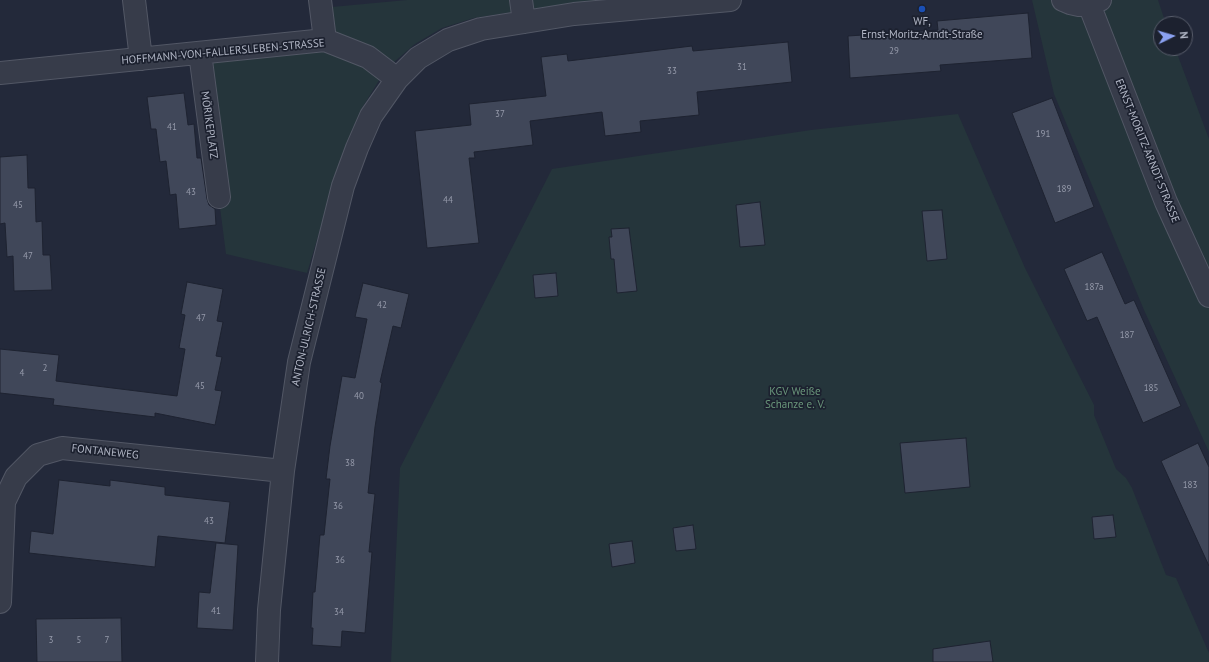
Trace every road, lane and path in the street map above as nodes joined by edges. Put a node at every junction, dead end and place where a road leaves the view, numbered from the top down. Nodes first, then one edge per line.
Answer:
1 (134, 0) edge
2 (320, 0) edge
3 (521, 0) edge
4 (730, 0) edge
5 (1063, 0) edge
6 (1094, 2) edge
7 (524, 22) junction
8 (325, 40) junction
9 (200, 52) junction
10 (141, 59) junction
11 (0, 73) edge
12 (396, 79) junction
13 (219, 197) dead end
14 (1209, 296) edge
15 (283, 471) junction
16 (0, 602) edge
17 (267, 662) edge

1 - 10 street
2 - 8 street
3 - 7 street
4 - 7 street
5 - 6 street, ERNST-MORITZ-ARNDT-STRASSE
6 - 14 street, ERNST-MORITZ-ARNDT-STRASSE
7 - 12 street
8 - 9 street, HOFFMANN-VON-FALLERSLEBEN-STRASSE
8 - 12 street, HOFFMANN-VON-FALLERSLEBEN-STRASSE
9 - 10 street, HOFFMANN-VON-FALLERSLEBEN-STRASSE
9 - 13 street, MÖRIKEPLATZ
10 - 11 street, HOFFMANN-VON-FALLERSLEBEN-STRASSE
12 - 15 street, ANTON-ULRICH-STRASSE
15 - 16 street, FONTANEWEG
15 - 17 street, ANTON-ULRICH-STRASSE

